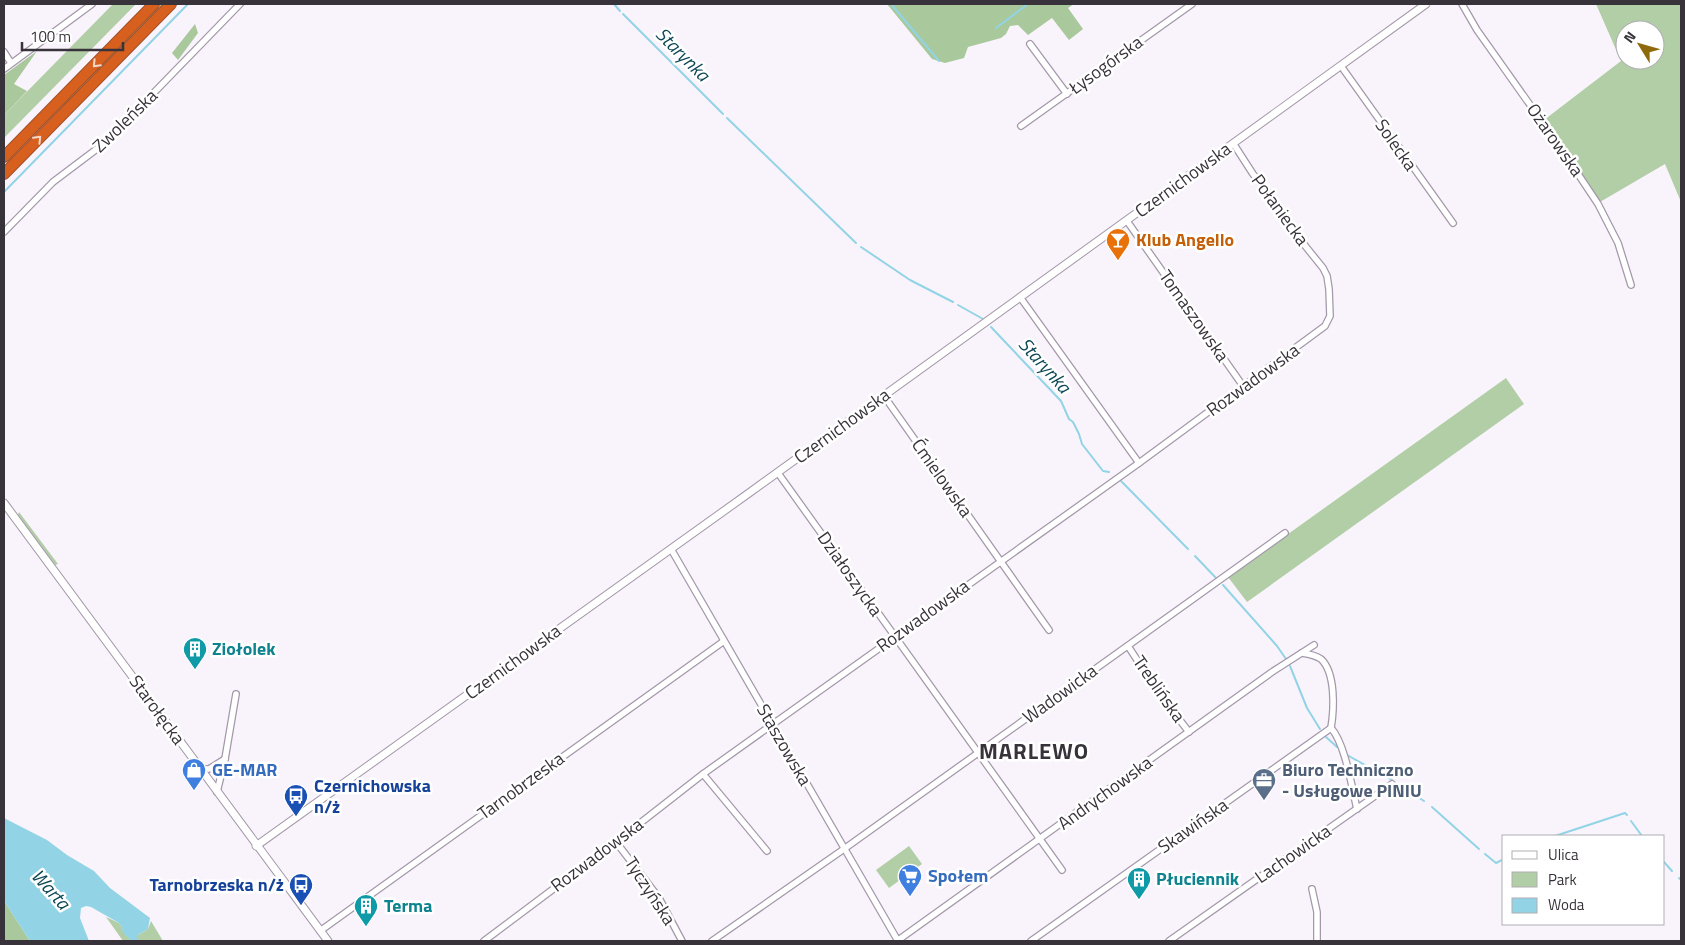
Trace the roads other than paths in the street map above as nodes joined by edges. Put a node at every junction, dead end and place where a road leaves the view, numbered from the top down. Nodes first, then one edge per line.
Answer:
1 (92, 4) edge
2 (154, 4) edge
3 (171, 4) edge
4 (240, 4) edge
5 (1192, 4) edge
6 (1426, 4) edge
7 (1462, 4) edge
8 (1030, 44) dead end
9 (4, 52) edge
10 (12, 63) junction
11 (1341, 66) junction
12 (4, 69) edge
13 (1066, 94) junction
14 (1021, 126) dead end
15 (1233, 143) junction
16 (4, 157) edge
17 (4, 174) edge
18 (1126, 221) junction
19 (1453, 223) dead end
20 (4, 232) edge
21 (1327, 276) joint
22 (1631, 285) dead end
23 (1020, 297) junction
24 (1244, 386) junction
25 (884, 396) junction
26 (1139, 462) junction
27 (778, 472) junction
28 (4, 503) edge
29 (1285, 533) dead end
30 (671, 549) junction
31 (1000, 561) junction
32 (1048, 630) dead end
33 (894, 637) junction
34 (724, 641) junction
35 (1314, 645) dead end
36 (1128, 646) junction
37 (1302, 653) junction
38 (236, 694) dead end
39 (772, 725) junction
40 (1331, 728) junction
41 (1189, 732) junction
42 (979, 753) junction
43 (225, 759) junction
44 (200, 769) junction
45 (703, 774) junction
46 (1392, 784) dead end
47 (217, 792) junction
48 (1357, 809) junction
49 (1039, 840) junction
50 (616, 842) junction
51 (256, 846) junction
52 (844, 849) junction
53 (767, 851) dead end
54 (1062, 870) dead end
55 (1312, 889) dead end
56 (320, 931) junction
57 (328, 941) edge
58 (484, 941) edge
59 (682, 941) edge
60 (712, 941) edge
61 (898, 941) edge
62 (1031, 941) edge
63 (1169, 941) edge
64 (1318, 941) edge

1 - 10 street
2 -> 16 highway
17 -> 3 highway
4 - 20 street, Zwoleńska
5 - 13 street, Łysogórska
6 - 11 street, Czernichowska
7 - 22 street, Ożarowska
8 - 13 street
9 - 10 street
10 - 12 street
11 - 15 street, Czernichowska
11 - 19 street, Solecka
13 - 14 street, Łysogórska
15 - 18 street, Czernichowska
15 - 21 street, Połaniecka
18 - 23 street, Czernichowska
18 - 24 street, Tomaszowska
21 - 24 street, Rozwadowska
23 - 25 street, Czernichowska
23 - 26 street
24 - 26 street, Rozwadowska
25 - 27 street, Czernichowska
25 - 31 street, Ćmielowska
26 - 31 street, Rozwadowska
27 - 30 street, Czernichowska
27 - 33 street, Działoszycka
28 - 44 street, Starołęcka
29 - 36 street, Wadowicka
30 - 34 street, Staszowska
30 - 51 street, Czernichowska
31 - 32 street, Ćmielowska
31 - 33 street, Rozwadowska
33 - 39 street, Rozwadowska
33 - 42 street, Działoszycka
34 - 39 street, Staszowska
34 - 56 street, Tarnobrzeska
35 - 37 street, Andrychowska
36 - 41 street, Treblińska
36 - 42 street, Wadowicka
37 - 40 street
37 - 41 street, Andrychowska
38 - 43 street
39 - 45 street, Rozwadowska
39 - 52 street, Staszowska
40 - 48 street
40 - 62 street, Skawińska
41 - 49 street, Andrychowska
42 - 49 street, Działoszycka
42 - 52 street, Wadowicka
43 - 44 street
43 - 47 street
44 - 47 street, Starołęcka
45 - 50 street, Rozwadowska
45 - 53 street
46 - 48 street, Lachowicka
47 - 51 street, Starołęcka
48 - 63 street, Lachowicka
49 - 54 street, Działoszycka
49 - 61 street, Andrychowska
50 - 58 street, Rozwadowska
50 - 59 street, Tyczyńska
51 - 56 street, Starołęcka
52 - 60 street, Wadowicka
52 - 61 street, Staszowska
55 - 64 street
56 - 57 street, Starołęcka

